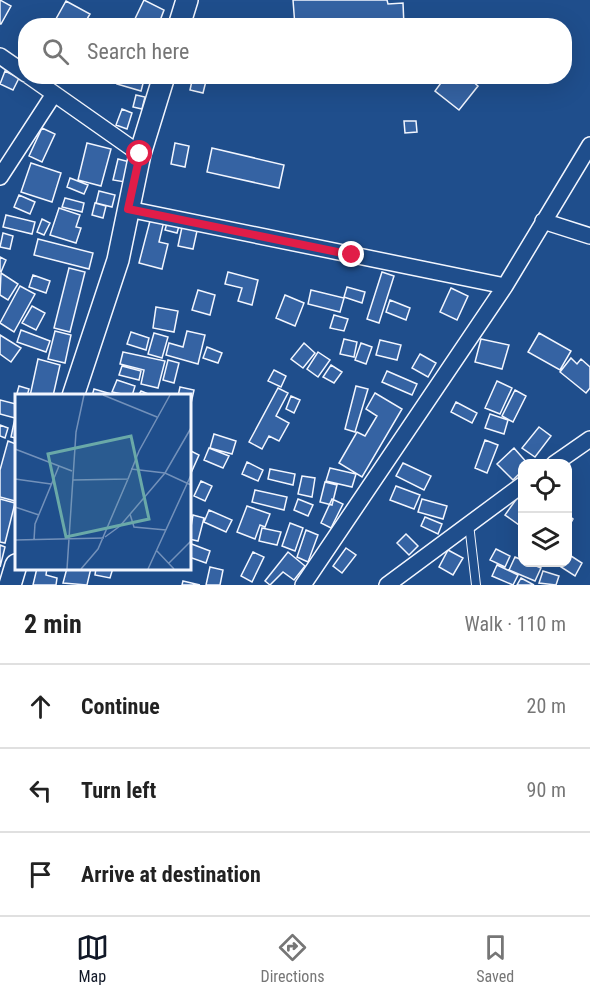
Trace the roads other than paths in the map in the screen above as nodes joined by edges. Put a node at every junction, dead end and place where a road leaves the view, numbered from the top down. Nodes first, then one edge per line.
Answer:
1 (187, 0) edge
2 (181, 18) edge
3 (0, 56) edge
4 (18, 69) edge
5 (40, 84) edge
6 (162, 84) edge
7 (54, 94) junction
8 (590, 145) edge
9 (140, 154) junction
10 (0, 177) edge
11 (128, 209) junction
12 (543, 221) junction
13 (590, 236) edge
14 (505, 286) junction
15 (74, 394) edge
16 (590, 439) edge
17 (561, 459) edge
18 (518, 488) edge
19 (469, 522) junction
20 (15, 568) edge
21 (10, 585) edge
22 (303, 585) edge
23 (387, 585) edge
24 (476, 585) edge

1 - 2 street
3 - 4 street
5 - 7 street
6 - 9 street
7 - 9 street
7 - 10 street
8 - 12 street
9 - 11 street
11 - 14 street
11 - 15 street
12 - 13 street
12 - 14 street
14 - 22 street
16 - 17 street
18 - 19 street
19 - 23 street
19 - 24 lane
20 - 21 street

